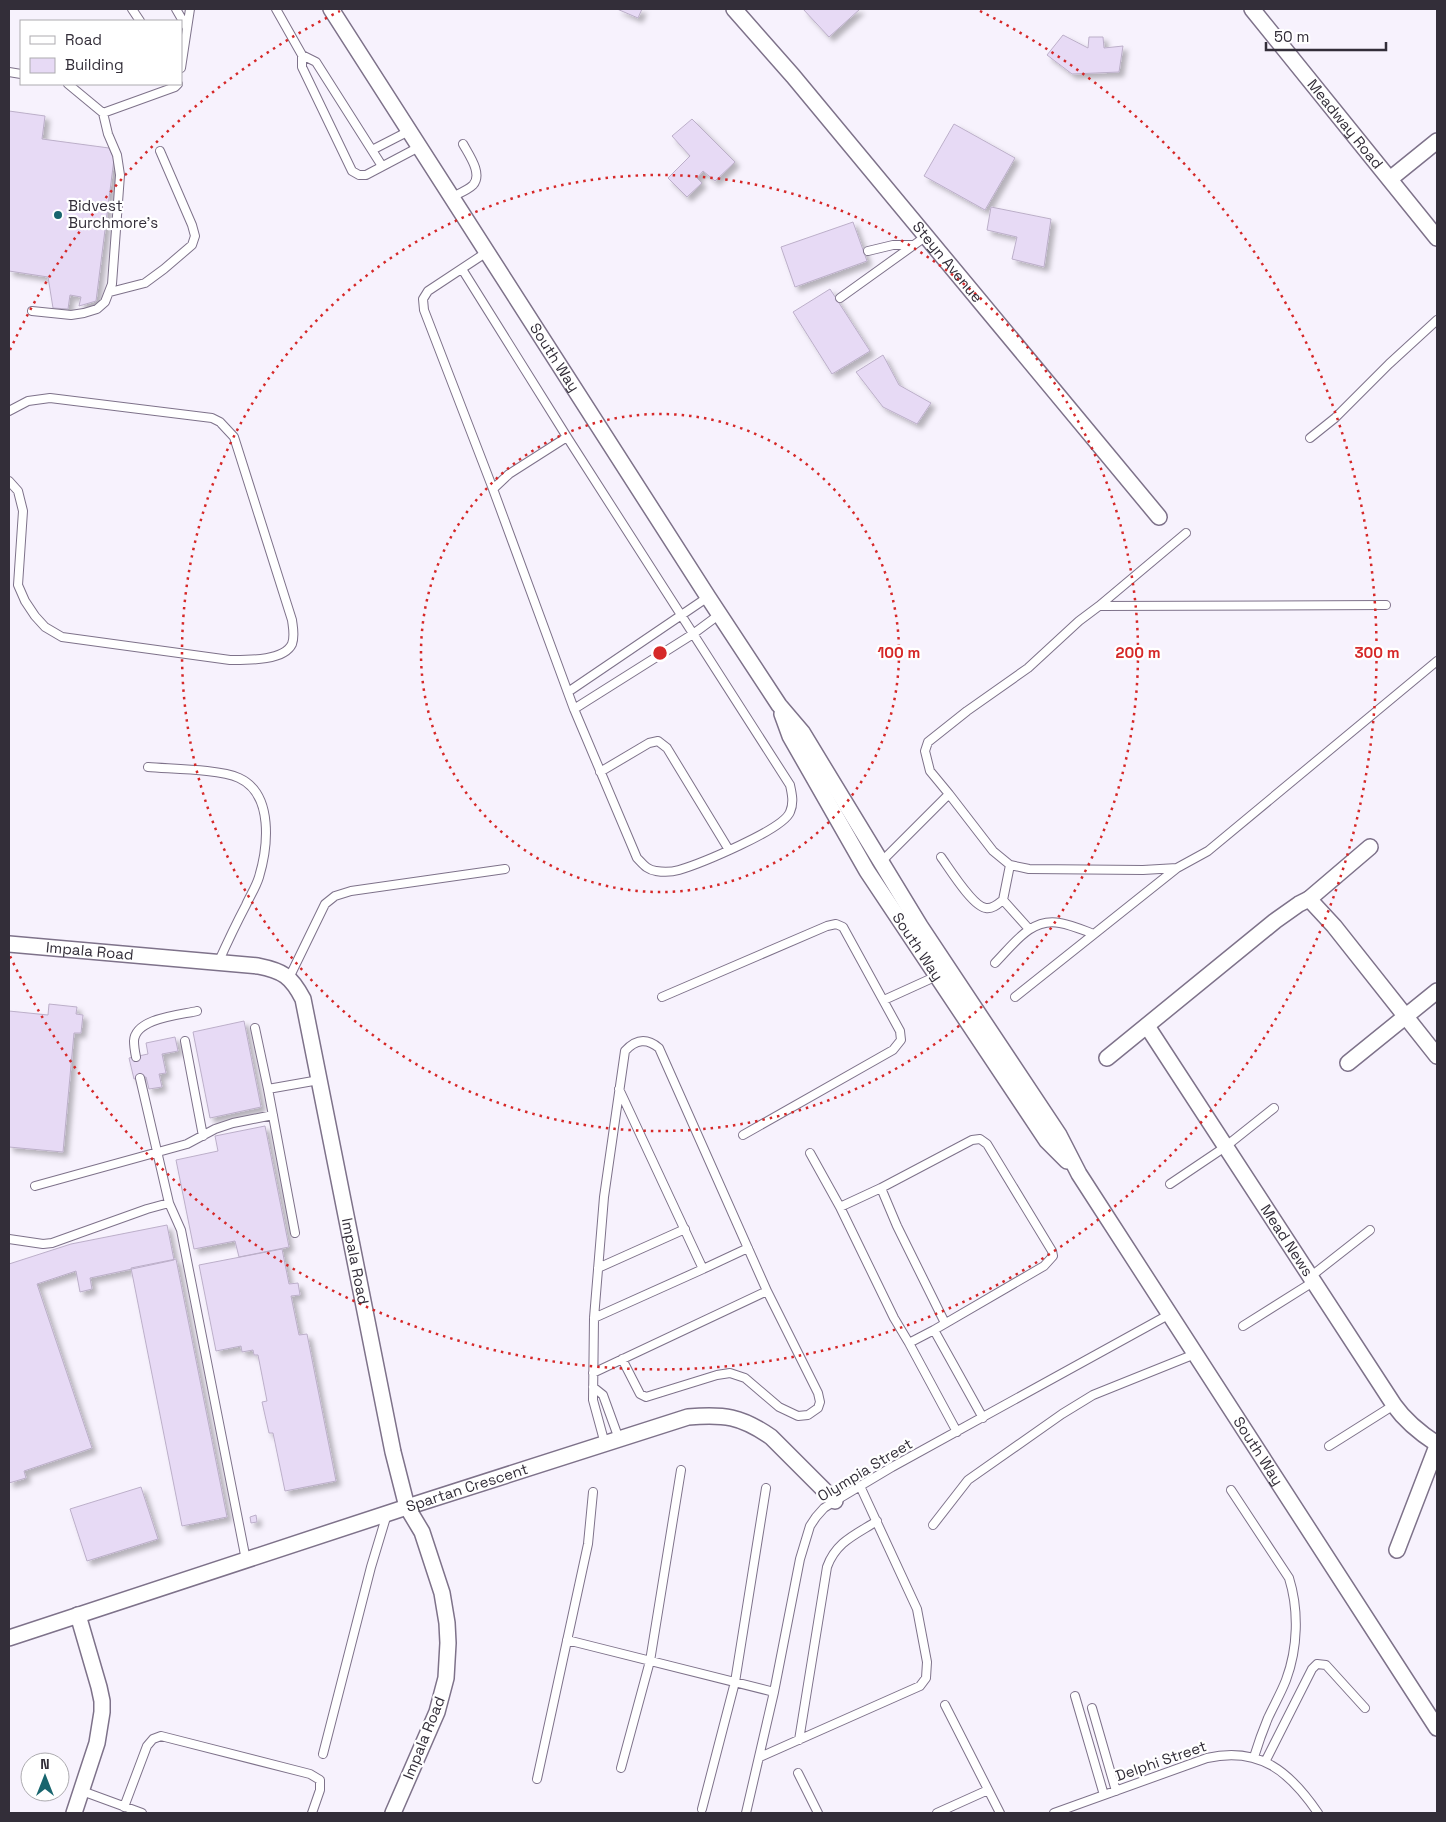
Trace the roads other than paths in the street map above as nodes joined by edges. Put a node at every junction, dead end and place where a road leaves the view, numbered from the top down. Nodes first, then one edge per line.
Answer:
1 (132, 9) edge
2 (176, 9) edge
3 (190, 9) edge
4 (276, 9) edge
5 (331, 9) edge
6 (734, 9) edge
7 (1252, 9) edge
8 (139, 20) edge
9 (187, 28) junction
10 (302, 55) junction
11 (182, 61) edge
12 (69, 85) edge
13 (177, 85) edge
14 (104, 113) junction
15 (409, 130) junction
16 (1437, 141) edge
17 (464, 144) dead end
18 (420, 147) junction
19 (372, 150) junction
20 (160, 151) dead end
21 (382, 166) junction
22 (1390, 179) junction
23 (452, 197) junction
24 (1437, 238) edge
25 (919, 241) junction
26 (868, 251) dead end
27 (487, 252) junction
28 (462, 268) junction
29 (110, 292) junction
30 (840, 298) dead end
31 (32, 311) dead end
32 (1437, 320) edge
33 (9, 411) edge
34 (567, 437) junction
35 (1310, 438) dead end
36 (9, 481) edge
37 (493, 489) junction
38 (1159, 517) dead end
39 (1186, 533) dead end
40 (708, 597) junction
41 (1386, 605) dead end
42 (1099, 606) junction
43 (720, 614) junction
44 (681, 615) junction
45 (693, 634) junction
46 (1437, 661) edge
47 (568, 692) junction
48 (780, 705) junction
49 (574, 708) junction
50 (148, 767) dead end
51 (600, 772) junction
52 (949, 794) junction
53 (1370, 847) dead end
54 (729, 850) junction
55 (941, 857) dead end
56 (882, 862) junction
57 (1010, 865) junction
58 (1177, 868) junction
59 (505, 869) dead end
60 (867, 871) junction
61 (1309, 899) junction
62 (1003, 900) junction
63 (1030, 929) junction
64 (1094, 934) junction
65 (9, 944) edge
66 (218, 963) junction
67 (995, 963) dead end
68 (943, 973) junction
69 (289, 978) junction
70 (1437, 991) edge
71 (662, 997) dead end
72 (1015, 997) dead end
73 (884, 1000) junction
74 (197, 1011) dead end
75 (1405, 1016) junction
76 (1147, 1026) junction
77 (255, 1028) dead end
78 (185, 1041) dead end
79 (1437, 1056) edge
80 (136, 1057) dead end
81 (1108, 1058) dead end
82 (1348, 1063) dead end
83 (140, 1078) dead end
84 (320, 1080) junction
85 (268, 1089) junction
86 (619, 1089) junction
87 (1274, 1108) dead end
88 (273, 1115) junction
89 (743, 1135) dead end
90 (203, 1136) junction
91 (1225, 1147) junction
92 (157, 1152) junction
93 (810, 1153) dead end
94 (1170, 1184) dead end
95 (35, 1186) dead end
96 (881, 1188) junction
97 (169, 1203) junction
98 (840, 1207) junction
99 (685, 1229) junction
100 (1370, 1230) dead end
101 (295, 1232) dead end
102 (9, 1239) edge
103 (748, 1248) junction
104 (598, 1268) junction
105 (703, 1269) junction
106 (1312, 1279) junction
107 (767, 1291) junction
108 (1170, 1314) junction
109 (594, 1318) junction
110 (945, 1323) junction
111 (1243, 1326) dead end
112 (934, 1330) junction
113 (909, 1343) junction
114 (1195, 1354) junction
115 (622, 1359) junction
116 (593, 1373) junction
117 (593, 1387) junction
118 (1394, 1405) junction
119 (983, 1418) junction
120 (957, 1432) junction
121 (612, 1441) junction
122 (1437, 1445) edge
123 (1329, 1446) dead end
124 (681, 1470) dead end
125 (860, 1486) junction
126 (766, 1488) dead end
127 (1231, 1490) dead end
128 (593, 1492) dead end
129 (835, 1501) junction
130 (406, 1507) junction
131 (387, 1514) junction
132 (877, 1521) junction
133 (933, 1525) dead end
134 (1397, 1550) dead end
135 (246, 1560) junction
136 (78, 1615) junction
137 (9, 1638) edge
138 (567, 1640) junction
139 (650, 1661) junction
140 (735, 1682) junction
141 (774, 1692) junction
142 (1075, 1696) dead end
143 (945, 1705) dead end
144 (1092, 1708) dead end
145 (1365, 1708) dead end
146 (1437, 1728) edge
147 (799, 1740) junction
148 (323, 1754) dead end
149 (760, 1757) junction
150 (1254, 1757) junction
151 (1265, 1762) junction
152 (621, 1768) dead end
153 (798, 1773) dead end
154 (537, 1779) dead end
155 (988, 1790) junction
156 (82, 1791) junction
157 (1116, 1791) junction
158 (1104, 1795) junction
159 (124, 1807) junction
160 (702, 1809) dead end
161 (74, 1813) edge
162 (142, 1813) edge
163 (312, 1813) edge
164 (393, 1813) edge
165 (746, 1813) edge
166 (818, 1813) edge
167 (937, 1813) edge
168 (1000, 1813) edge
169 (1054, 1813) edge
170 (1318, 1813) edge

1 - 8 lane
2 - 9 lane
3 - 9 lane
4 - 10 lane
5 - 15 street, South Way
6 - 25 street, Steyn Avenue
7 - 22 street, Meadway Road
9 - 11 lane
10 - 19 lane
10 - 21 lane
12 - 14 lane
13 - 14 lane
14 - 29 lane
15 - 18 street, South Way
15 - 19 lane
16 - 22 street
17 - 23 lane
18 - 21 lane
18 - 23 street, South Way
19 - 21 lane
20 - 29 lane
22 - 24 street, Meadway Road
23 - 27 street, South Way
25 - 26 lane
25 - 30 lane
25 - 38 street, Steyn Avenue
27 - 28 lane
27 - 40 street, South Way
28 - 34 lane
28 - 37 lane
29 - 31 lane
32 - 35 lane
33 - 36 lane
34 - 37 lane
34 - 44 lane
37 - 47 lane
39 - 42 lane
40 - 43 street, South Way
40 - 44 lane
41 - 42 lane
42 - 52 lane
43 - 45 lane
43 - 48 street, South Way
44 - 45 lane
44 - 47 lane
45 - 49 lane
45 - 54 lane
46 - 58 lane
47 - 49 lane
48 - 56 street, South Way
48 - 60 street, South Way
49 - 51 lane
50 - 66 lane
51 - 54 lane
51 - 54 lane
52 - 56 lane
52 - 57 lane
53 - 61 street
55 - 62 lane
56 - 60 lane
56 - 68 street, South Way
57 - 58 lane
57 - 62 lane
58 - 64 lane
59 - 69 lane
60 - 68 street, South Way
61 - 75 street
61 - 76 street
62 - 63 lane
63 - 64 lane
63 - 67 lane
64 - 72 lane
65 - 66 street, Impala Road
66 - 69 street, Impala Road
68 - 73 lane
68 - 108 street, South Way
69 - 84 street, Impala Road
70 - 75 street
71 - 73 lane
73 - 89 lane
74 - 80 lane
75 - 79 street
75 - 82 street
76 - 81 street
76 - 91 street, Mead News
77 - 85 lane
78 - 90 lane
83 - 92 lane
84 - 85 lane
84 - 130 street, Impala Road
85 - 88 lane
86 - 99 lane
86 - 103 lane
86 - 104 lane
87 - 91 lane
88 - 90 lane
88 - 101 lane
90 - 92 lane
91 - 94 lane
91 - 106 street, Mead News
92 - 95 lane
92 - 97 lane
93 - 98 lane
96 - 98 lane
96 - 110 lane
96 - 110 lane
97 - 102 lane
97 - 135 lane
98 - 113 lane
99 - 104 lane
99 - 105 lane
100 - 106 lane
103 - 105 lane
103 - 107 lane
104 - 109 lane
105 - 109 lane
106 - 111 lane
106 - 118 street, Mead News
107 - 115 lane
107 - 115 lane
108 - 114 street, South Way
108 - 119 lane, Olympia Street
109 - 116 lane
110 - 112 lane
112 - 113 lane
112 - 119 lane
113 - 120 lane
114 - 133 lane
114 - 146 street, South Way
115 - 116 lane
116 - 117 lane
117 - 121 lane
117 - 121 lane
118 - 122 street, Mead News
118 - 123 lane
119 - 120 lane, Olympia Street
120 - 125 lane, Olympia Street
121 - 129 street, Spartan Crescent
121 - 130 street, Spartan Crescent
122 - 134 street
124 - 139 lane
125 - 129 lane, Olympia Street
125 - 132 lane
126 - 140 lane
127 - 150 lane
128 - 138 lane
129 - 141 lane, Olympia Street
130 - 131 street, Spartan Crescent
130 - 164 street, Impala Road
131 - 135 street, Spartan Crescent
131 - 148 lane
132 - 147 lane
132 - 147 lane
135 - 136 street, Spartan Crescent
136 - 137 street, Spartan Crescent
136 - 156 street
138 - 139 lane
138 - 154 lane
139 - 140 lane
139 - 152 lane
140 - 141 lane
140 - 160 lane
141 - 149 lane, Olympia Street
142 - 158 lane
143 - 155 lane
144 - 157 lane
145 - 151 lane
147 - 149 lane
149 - 165 lane, Olympia Street
150 - 151 lane, Delphi Street
150 - 157 lane, Delphi Street
151 - 170 lane, Delphi Street
153 - 166 lane
155 - 167 lane
155 - 168 lane
156 - 159 lane
156 - 161 street
157 - 158 lane, Delphi Street
158 - 169 lane, Delphi Street
159 - 162 lane
159 - 163 lane

